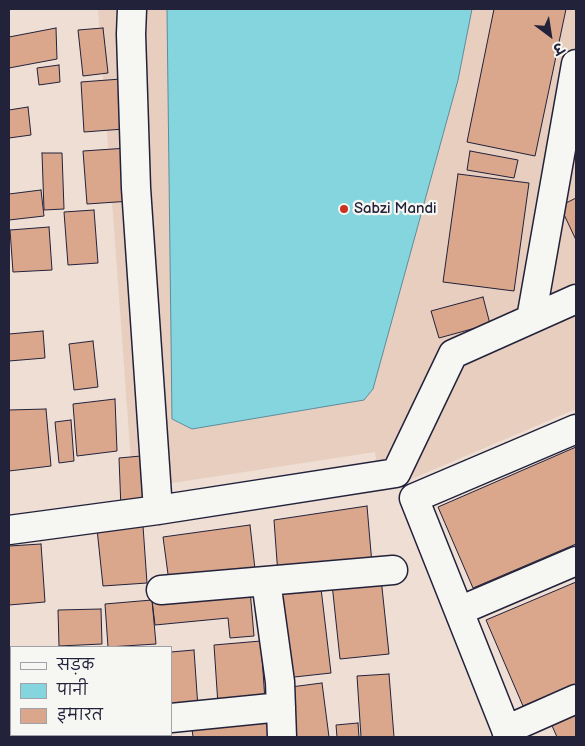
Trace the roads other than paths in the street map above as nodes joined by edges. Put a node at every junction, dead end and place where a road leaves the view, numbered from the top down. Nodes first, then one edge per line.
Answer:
1 (132, 9) edge
2 (576, 69) edge
3 (576, 299) edge
4 (531, 319) junction
5 (576, 429) edge
6 (158, 510) junction
7 (9, 530) edge
8 (576, 561) edge
9 (393, 570) dead end
10 (266, 581) junction
11 (161, 590) dead end
12 (459, 611) junction
13 (576, 698) edge
14 (281, 707) junction
15 (172, 718) edge
16 (507, 733) edge
17 (282, 737) edge

1 - 6 street
2 - 4 street
3 - 4 street
4 - 6 street
5 - 12 street
6 - 7 street
8 - 12 street
9 - 10 street
10 - 11 street
10 - 14 street
12 - 16 street
13 - 16 street
14 - 15 street
14 - 17 street

